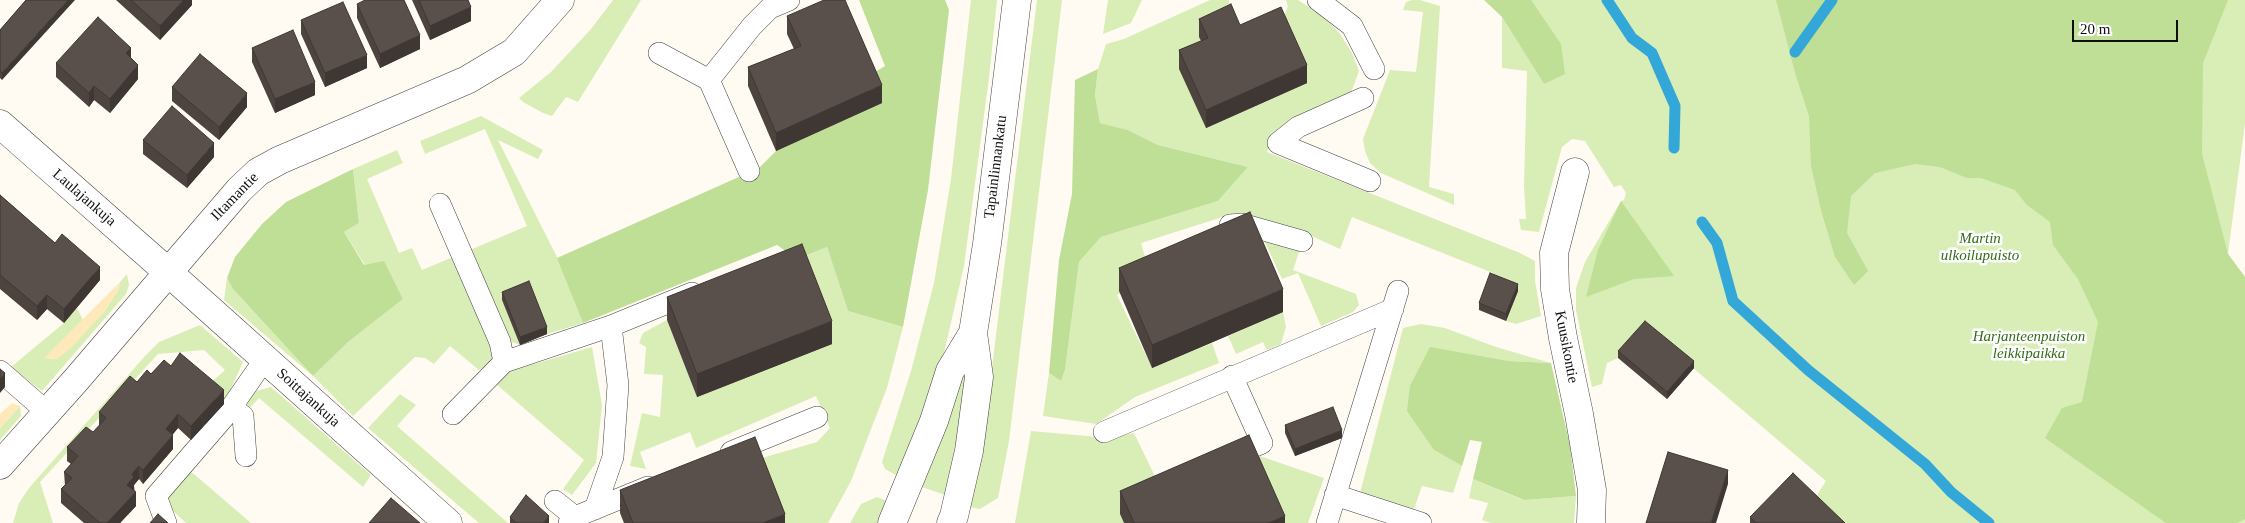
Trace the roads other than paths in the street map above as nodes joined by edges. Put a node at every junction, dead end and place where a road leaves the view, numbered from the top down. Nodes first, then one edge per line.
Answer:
1 (560, 0) edge
2 (789, 0) edge
3 (1017, 0) edge
4 (1318, 0) edge
5 (769, 4) edge
6 (659, 53) dead end
7 (1374, 69) dead end
8 (709, 80) junction
9 (1363, 98) dead end
10 (0, 124) edge
11 (749, 171) dead end
12 (1574, 172) dead end
13 (1370, 181) dead end
14 (440, 204) dead end
15 (1215, 229) edge
16 (1302, 241) dead end
17 (168, 272) junction
18 (707, 287) edge
19 (611, 326) junction
20 (973, 333) junction
21 (265, 359) junction
22 (504, 362) junction
23 (0, 371) edge
24 (1232, 376) junction
25 (231, 407) junction
26 (47, 412) junction
27 (453, 414) dead end
28 (816, 417) dead end
29 (1104, 432) dead end
30 (246, 456) dead end
31 (715, 459) edge
32 (1210, 464) edge
33 (0, 465) edge
34 (669, 478) edge
35 (1335, 495) junction
36 (555, 501) dead end
37 (595, 509) junction
38 (572, 520) edge
39 (166, 523) edge
40 (448, 523) edge
41 (892, 523) edge
42 (951, 523) edge
43 (1327, 523) edge
44 (1421, 523) edge
45 (1591, 523) edge

1 - 17 street, Iltamantie
2 - 5 lane
3 - 20 street, Tapainlinnankatu
4 - 7 lane
5 - 8 lane
6 - 8 lane
8 - 11 lane
9 - 13 lane
10 - 17 street, Laulajankuja
12 - 45 street, Kuusikontie
14 - 22 lane
15 - 16 lane
17 - 21 street, Soittajankuja
17 - 26 street, Iltamantie
18 - 19 lane
19 - 22 lane
19 - 37 lane
20 - 41 street, Tapainlinnankatu
20 - 42 street, Tapainlinnankatu
21 - 25 lane
21 - 40 street, Soittajankuja
22 - 27 lane
23 - 26 lane
24 - 29 lane
24 - 32 lane
24 - 35 lane
25 - 30 lane
25 - 39 lane
26 - 33 street, Iltamantie
28 - 31 lane
34 - 37 lane
35 - 43 lane
35 - 44 lane
36 - 38 lane
37 - 38 lane

